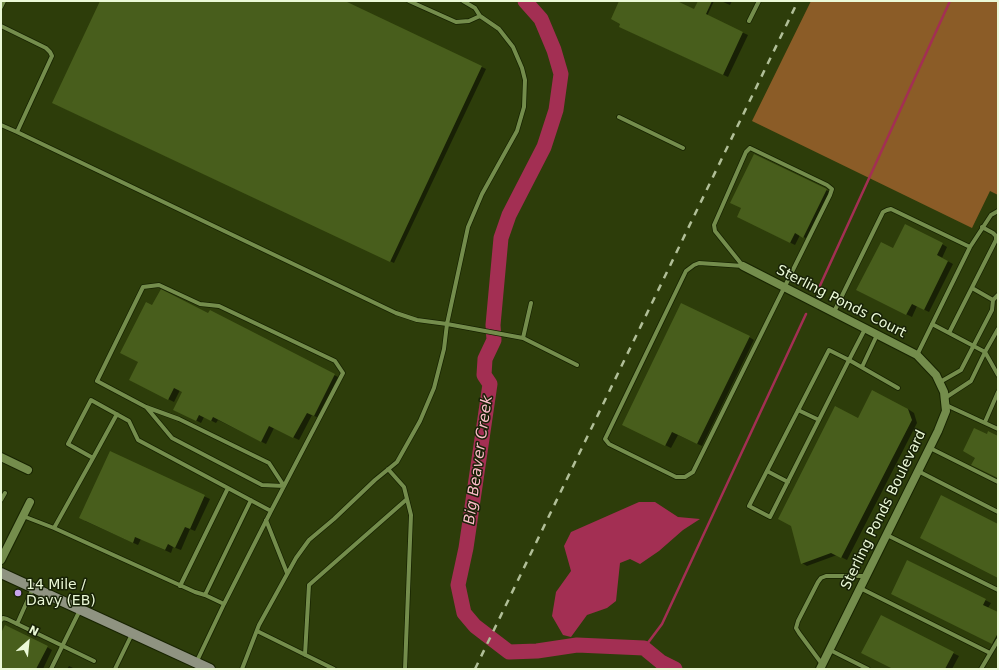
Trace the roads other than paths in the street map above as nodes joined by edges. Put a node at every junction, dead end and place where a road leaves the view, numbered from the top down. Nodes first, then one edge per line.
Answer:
1 (4, 1) edge
2 (409, 1) edge
3 (463, 1) edge
4 (759, 1) edge
5 (1, 7) edge
6 (480, 16) junction
7 (749, 21) dead end
8 (1, 26) edge
9 (619, 117) dead end
10 (1, 125) edge
11 (17, 132) junction
12 (683, 148) dead end
13 (998, 211) edge
14 (982, 228) junction
15 (970, 247) junction
16 (743, 266) junction
17 (785, 288) junction
18 (972, 288) junction
19 (998, 295) edge
20 (993, 300) junction
21 (531, 303) dead end
22 (834, 312) junction
23 (447, 324) junction
24 (932, 324) junction
25 (865, 329) junction
26 (998, 329) edge
27 (949, 333) junction
28 (877, 335) junction
29 (523, 338) junction
30 (974, 346) junction
31 (985, 352) junction
32 (917, 355) junction
33 (849, 360) junction
34 (924, 362) joint
35 (577, 365) dead end
36 (862, 367) junction
37 (998, 375) edge
38 (940, 382) junction
39 (898, 388) dead end
40 (998, 392) edge
41 (945, 402) junction
42 (146, 407) junction
43 (798, 410) junction
44 (117, 414) junction
45 (819, 420) junction
46 (985, 422) junction
47 (998, 429) edge
48 (930, 447) junction
49 (1, 458) edge
50 (93, 458) junction
51 (388, 469) junction
52 (28, 470) dead end
53 (767, 471) junction
54 (918, 471) junction
55 (788, 482) junction
56 (998, 482) edge
57 (284, 486) junction
58 (228, 488) junction
59 (5, 492) dead end
60 (407, 499) junction
61 (1, 500) edge
62 (251, 500) junction
63 (30, 502) dead end
64 (271, 511) junction
65 (998, 512) edge
66 (23, 516) junction
67 (266, 520) junction
68 (54, 528) junction
69 (886, 535) junction
70 (1, 560) edge
71 (1, 573) edge
72 (287, 574) junction
73 (866, 576) junction
74 (180, 586) junction
75 (33, 588) junction
76 (860, 588) junction
77 (998, 590) edge
78 (205, 595) junction
79 (224, 604) junction
80 (80, 609) junction
81 (1, 620) edge
82 (17, 624) junction
83 (257, 631) junction
84 (132, 634) junction
85 (998, 640) edge
86 (62, 646) junction
87 (830, 649) junction
88 (990, 653) junction
89 (305, 654) junction
90 (94, 661) dead end
91 (196, 663) junction
92 (858, 664) junction
93 (821, 667) edge
94 (51, 669) edge
95 (115, 669) edge
96 (210, 669) edge
97 (242, 669) edge
98 (334, 669) edge
99 (405, 669) edge
100 (856, 669) edge
101 (868, 669) edge
102 (981, 669) edge

1 - 5 lane
2 - 6 lane
3 - 6 lane
4 - 7 lane
6 - 23 lane
8 - 11 lane
9 - 12 lane
10 - 11 lane
11 - 23 lane
13 - 14 lane
14 - 15 lane
14 - 18 lane
15 - 22 lane
15 - 24 lane
16 - 17 street, Sterling Ponds Court
16 - 17 lane
16 - 17 lane
17 - 22 street, Sterling Ponds Court
18 - 20 lane
18 - 27 lane
19 - 20 lane
20 - 30 lane
21 - 29 lane
22 - 25 street, Sterling Ponds Court
23 - 29 lane
23 - 51 lane
24 - 27 lane
24 - 32 lane
25 - 28 street, Sterling Ponds Court
25 - 33 lane
26 - 31 lane
27 - 30 lane
28 - 32 street, Sterling Ponds Court
28 - 36 lane
29 - 35 lane
30 - 31 lane
30 - 38 lane
31 - 37 lane
31 - 41 lane
32 - 34 street, Sterling Ponds Court
33 - 36 lane
33 - 43 lane
33 - 45 lane
34 - 38 street, Sterling Ponds Boulevard
36 - 39 lane
38 - 41 street, Sterling Ponds Boulevard
40 - 46 lane
41 - 46 lane
41 - 48 street, Sterling Ponds Boulevard
42 - 57 lane
42 - 57 lane
42 - 57 lane
43 - 45 lane
43 - 53 lane
44 - 50 lane
44 - 50 lane
44 - 58 lane
45 - 55 lane
46 - 47 lane
48 - 54 street, Sterling Ponds Boulevard
48 - 56 lane
49 - 52 street
50 - 68 lane
51 - 60 lane
51 - 72 lane
53 - 55 lane
53 - 55 lane
54 - 65 lane
54 - 69 street, Sterling Ponds Boulevard
57 - 64 lane
58 - 62 lane
58 - 74 lane
59 - 61 lane
60 - 89 lane
60 - 99 lane
62 - 64 lane
62 - 78 lane
63 - 66 street
64 - 67 lane
66 - 68 lane
66 - 70 street
67 - 72 lane
67 - 79 lane
68 - 74 lane
69 - 73 street, Sterling Ponds Boulevard
69 - 77 lane
71 - 75 main road
72 - 83 lane
73 - 76 street, Sterling Ponds Boulevard
73 - 93 lane
74 - 78 lane
75 - 80 main road
75 - 82 lane
76 - 87 street, Sterling Ponds Boulevard
76 - 88 lane
78 - 79 lane
79 - 91 lane
80 - 84 main road
80 - 86 lane
81 - 82 lane
82 - 86 lane
83 - 89 lane
83 - 97 lane
84 - 91 main road
84 - 95 lane
85 - 88 lane
86 - 90 lane
86 - 94 lane
87 - 92 lane
87 - 93 street, Sterling Ponds Boulevard
88 - 102 lane
89 - 98 lane
91 - 96 main road
92 - 100 lane
92 - 101 lane

